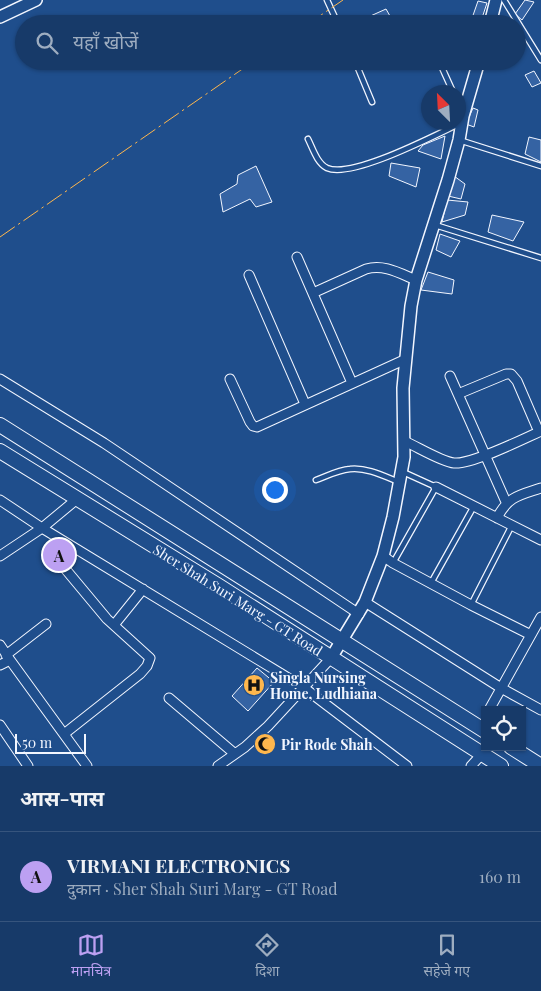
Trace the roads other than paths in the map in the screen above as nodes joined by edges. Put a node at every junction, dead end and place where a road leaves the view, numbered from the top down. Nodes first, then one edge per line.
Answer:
1 (36, 0) edge
2 (328, 0) edge
3 (496, 0) edge
4 (504, 0) edge
5 (334, 15) edge
6 (492, 15) edge
7 (513, 15) edge
8 (0, 17) edge
9 (526, 36) edge
10 (541, 60) edge
11 (359, 70) edge
12 (444, 70) edge
13 (476, 70) edge
14 (450, 85) edge
15 (466, 100) edge
16 (372, 102) dead end
17 (433, 130) edge
18 (460, 130) edge
19 (308, 139) dead end
20 (459, 140) junction
21 (541, 166) edge
22 (433, 225) junction
23 (297, 257) dead end
24 (541, 258) edge
25 (249, 275) dead end
26 (416, 280) junction
27 (313, 293) junction
28 (406, 359) junction
29 (450, 376) dead end
30 (0, 379) edge
31 (230, 379) dead end
32 (352, 383) junction
33 (458, 394) junction
34 (305, 404) junction
35 (0, 425) edge
36 (540, 431) edge
37 (404, 441) junction
38 (0, 451) edge
39 (486, 455) junction
40 (401, 477) junction
41 (316, 480) dead end
42 (436, 487) junction
43 (541, 488) edge
44 (77, 499) junction
45 (0, 500) edge
46 (506, 502) junction
47 (474, 506) junction
48 (497, 518) junction
49 (512, 525) junction
50 (42, 528) junction
51 (541, 540) edge
52 (0, 556) edge
53 (383, 556) junction
54 (57, 559) dead end
55 (393, 563) junction
56 (431, 583) junction
57 (143, 589) junction
58 (365, 602) junction
59 (471, 605) junction
60 (359, 614) junction
61 (541, 617) edge
62 (46, 624) dead end
63 (114, 625) junction
64 (531, 635) junction
65 (341, 640) junction
66 (0, 645) edge
67 (8, 657) junction
68 (331, 658) junction
69 (0, 665) edge
70 (303, 687) junction
71 (501, 688) junction
72 (169, 698) dead end
73 (491, 706) edge
74 (541, 710) edge
75 (481, 724) edge
76 (0, 725) edge
77 (64, 734) junction
78 (517, 751) edge
79 (482, 754) junction
80 (232, 760) edge
81 (28, 766) edge
82 (87, 766) edge
83 (218, 766) edge
84 (407, 766) edge
85 (471, 766) edge
86 (501, 766) edge
87 (541, 766) edge

1 - 8 street
2 - 5 lane
3 - 6 street
4 - 7 lane
9 - 10 lane
11 - 16 lane
12 - 14 lane
13 - 15 street
17 - 19 lane
18 - 20 street
20 - 21 lane
20 - 22 street
22 - 24 lane
22 - 26 street
23 - 27 street
25 - 34 street
26 - 27 street
26 - 28 street
27 - 32 street
28 - 32 street
28 - 37 street
29 - 33 street
30 - 60 street
31 - 34 street
32 - 34 street
33 - 36 street
33 - 39 street
35 - 65 main road, Sher Shah Suri Marg - GT Road
36 - 39 street
37 - 39 street
37 - 40 street
38 - 44 main road, Sher Shah Suri Marg - GT Road
39 - 46 street
40 - 41 lane
40 - 42 lane
40 - 53 street
42 - 47 street
42 - 55 lane
43 - 46 street
44 - 50 street
44 - 68 main road, Sher Shah Suri Marg - GT Road
45 - 50 street
46 - 48 street
47 - 48 street
47 - 56 lane
48 - 49 street
49 - 51 street
49 - 59 lane
50 - 52 street
50 - 57 street
53 - 55 street
53 - 58 street
54 - 63 street
55 - 56 street
56 - 59 street
57 - 63 street
57 - 70 street
58 - 60 street
58 - 71 street
59 - 64 street
60 - 65 street
61 - 64 street
62 - 67 street
63 - 77 street
64 - 71 street
65 - 68 street
65 - 75 main road, Sher Shah Suri Marg - GT Road
66 - 67 street
67 - 69 street
67 - 77 street
68 - 70 street
68 - 79 main road, Sher Shah Suri Marg - GT Road
70 - 80 street
70 - 84 street
71 - 73 street
71 - 74 street
72 - 80 street
76 - 81 street
77 - 82 street
78 - 87 main road
79 - 85 street
79 - 86 main road, Sher Shah Suri Marg - GT Road
80 - 83 street

